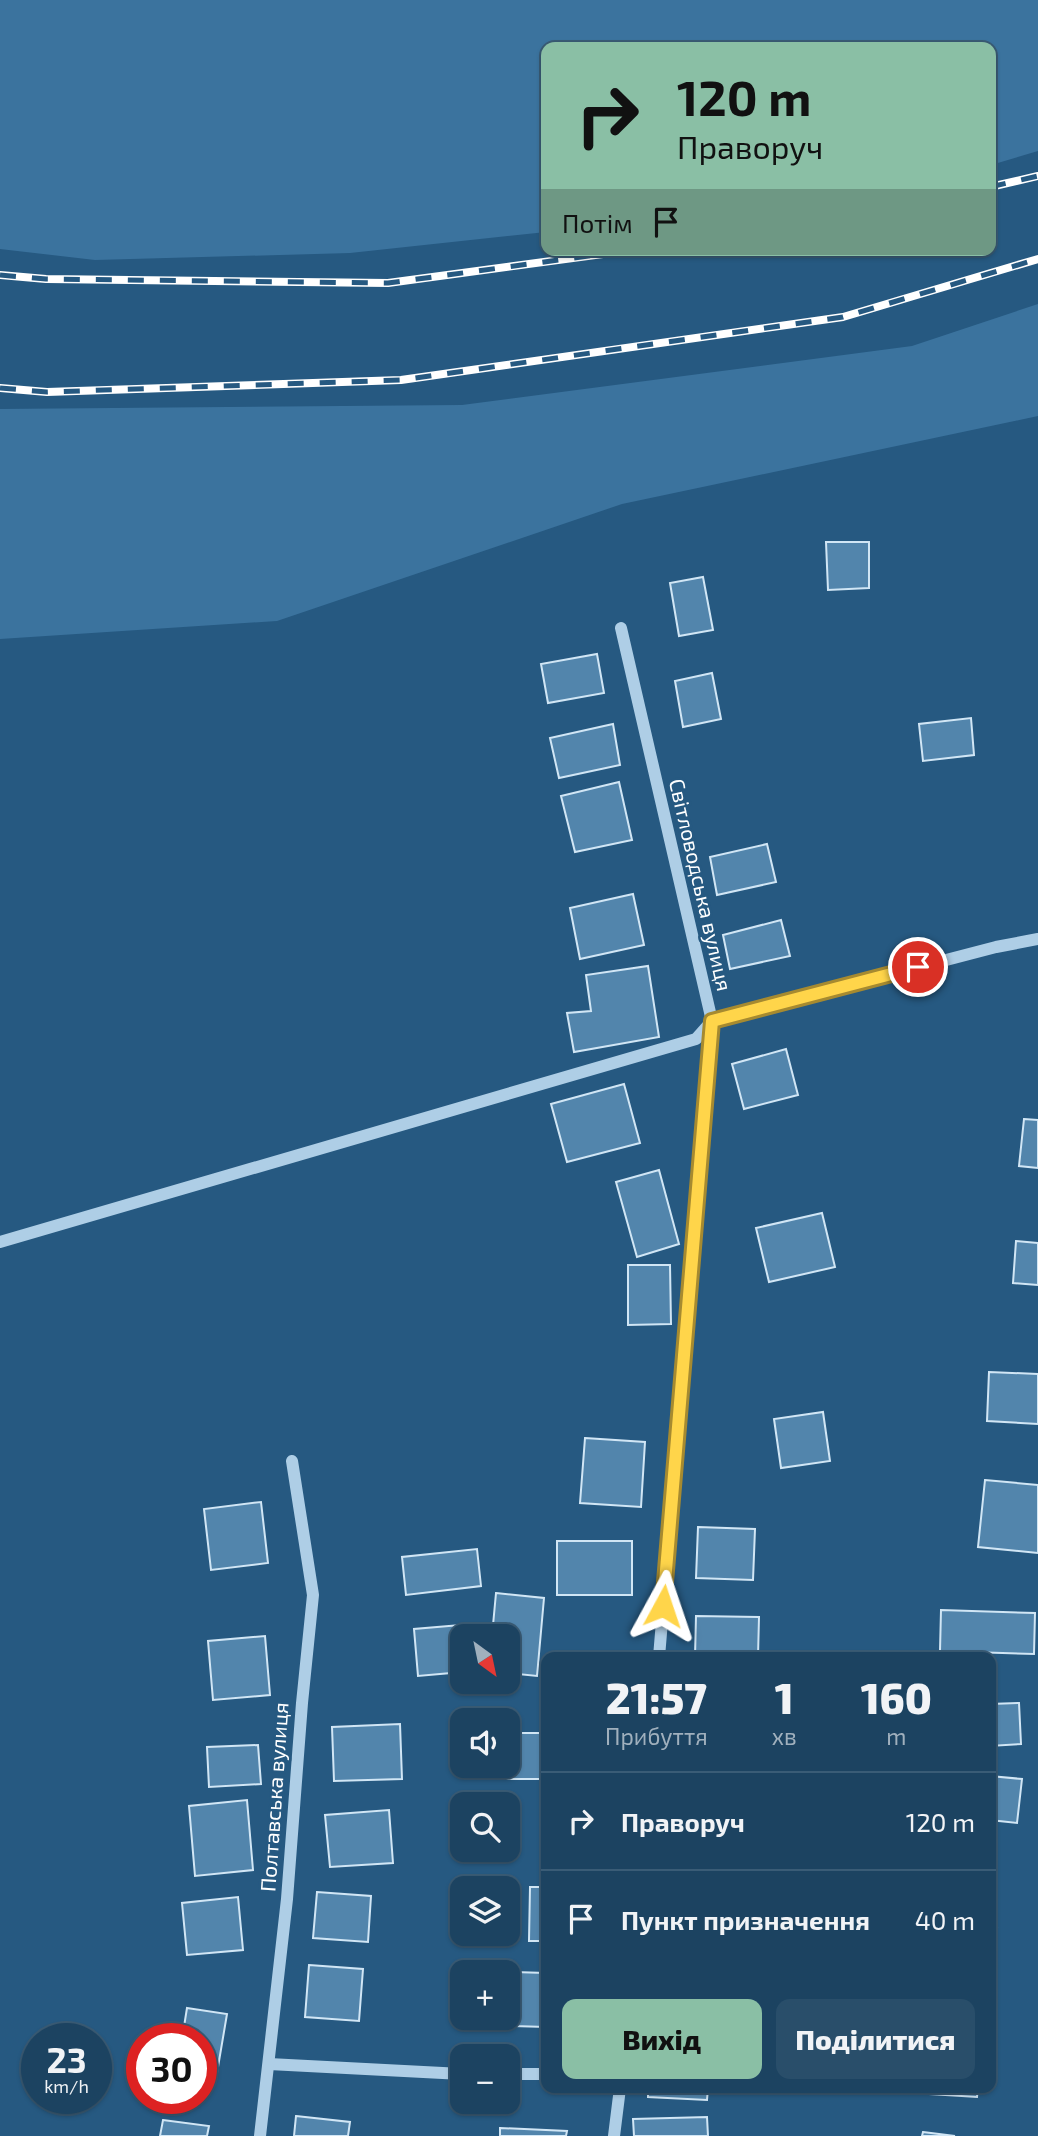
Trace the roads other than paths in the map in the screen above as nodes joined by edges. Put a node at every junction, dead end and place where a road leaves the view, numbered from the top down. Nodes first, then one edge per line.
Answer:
1 (621, 628) dead end
2 (1038, 939) edge
3 (712, 1021) junction
4 (0, 1242) edge
5 (292, 1461) dead end
6 (659, 1652) edge
7 (269, 2064) junction
8 (450, 2073) edge
9 (520, 2074) edge
10 (541, 2074) edge
11 (619, 2093) edge
12 (260, 2136) edge
13 (614, 2136) edge

1 - 3 street, Світловодська вулиця
2 - 3 street
3 - 4 street
3 - 6 street, Світловодська вулиця
5 - 7 street, Полтавська вулиця
7 - 8 street
7 - 12 street, Полтавська вулиця
9 - 10 street
11 - 13 street

